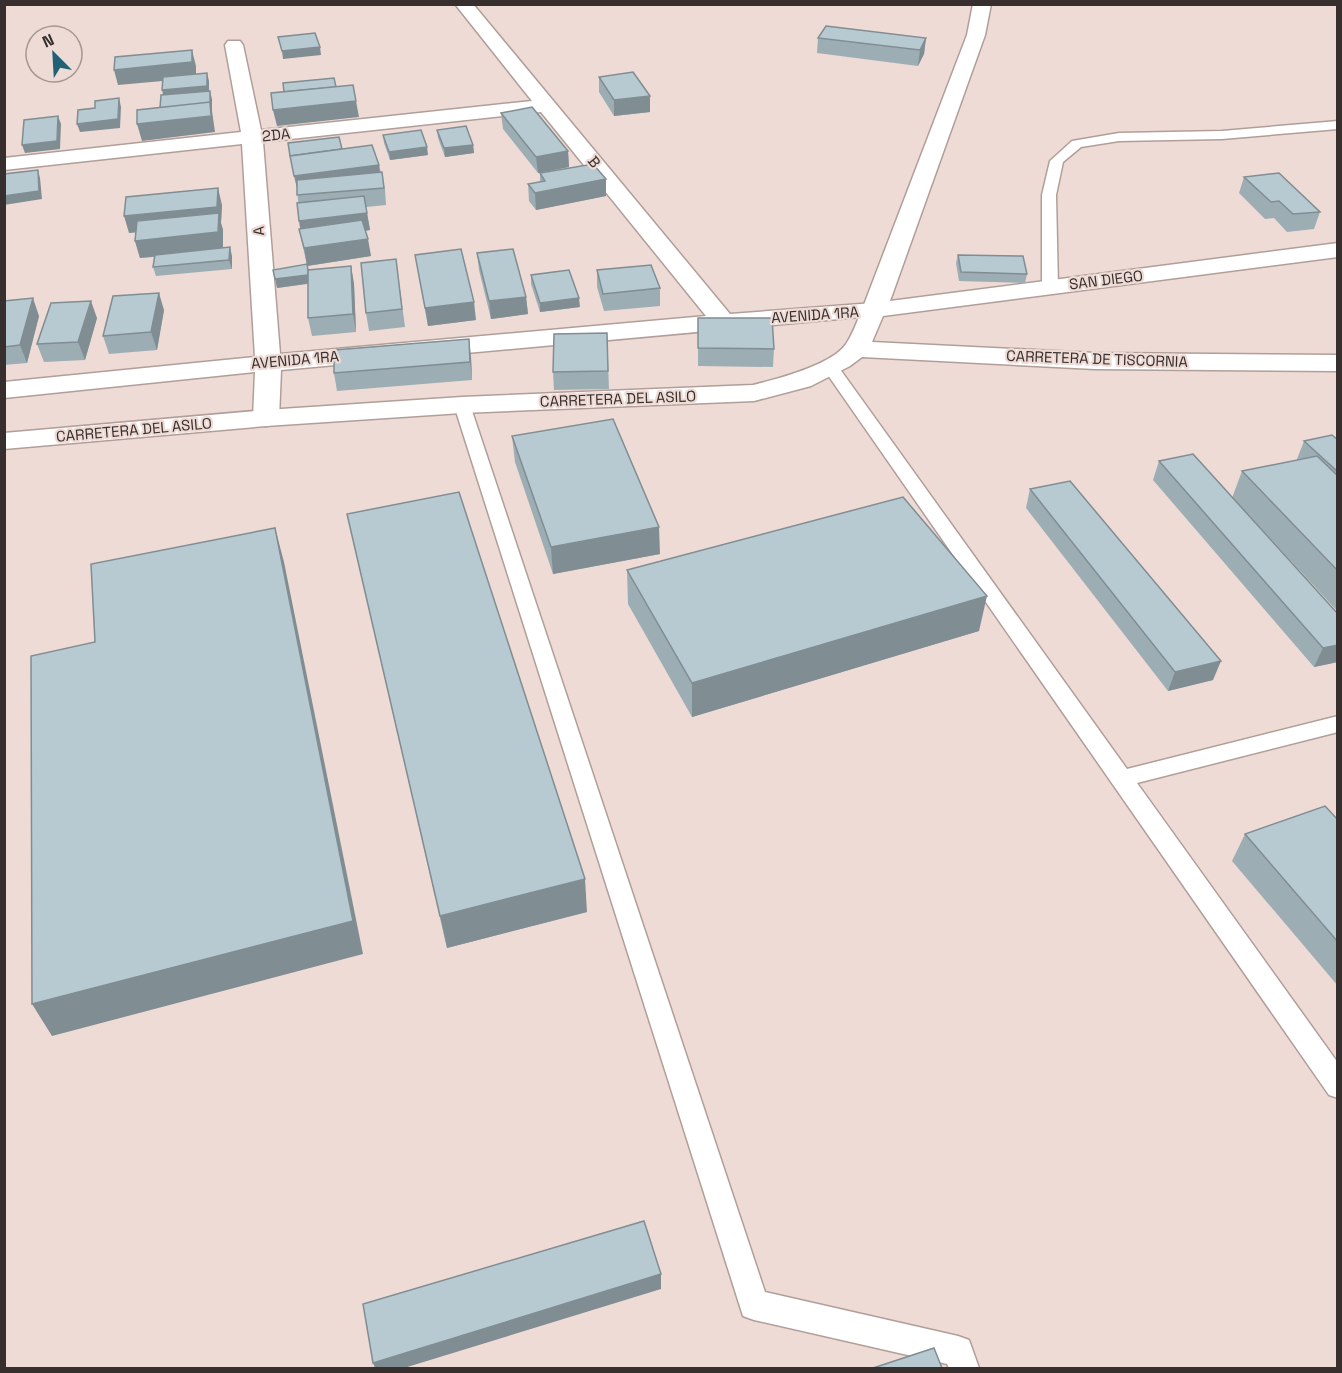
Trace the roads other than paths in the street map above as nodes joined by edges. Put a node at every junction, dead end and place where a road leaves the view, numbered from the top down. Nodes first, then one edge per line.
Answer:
1 (463, 4) edge
2 (982, 4) edge
3 (234, 45) dead end
4 (548, 105) junction
5 (1338, 125) edge
6 (252, 138) junction
7 (4, 164) edge
8 (1338, 250) edge
9 (1050, 287) junction
10 (874, 310) junction
11 (800, 316) junction
12 (723, 321) junction
13 (856, 349) junction
14 (268, 363) junction
15 (1338, 363) edge
16 (831, 368) junction
17 (4, 390) edge
18 (462, 405) junction
19 (266, 418) junction
20 (4, 441) edge
21 (1338, 724) edge
22 (1121, 779) junction
23 (1338, 1086) edge
24 (964, 1368) edge

1 - 4 street, B
2 - 10 street, CARRETERA DEL ASILO
3 - 6 street, A
4 - 6 street, 2DA
4 - 12 street, B
5 - 9 lane
6 - 7 street, 2DA
6 - 14 street, A
8 - 9 street, SAN DIEGO
9 - 10 street, SAN DIEGO
10 - 11 street, AVENIDA 1RA
10 - 13 street, CARRETERA DEL ASILO
11 - 12 street, AVENIDA 1RA
11 - 13 street
12 - 14 street, AVENIDA 1RA
13 - 15 street, CARRETERA DE TISCORNIA
13 - 16 street, CARRETERA DEL ASILO
14 - 17 street, AVENIDA 1RA
14 - 19 street, A
16 - 18 street, CARRETERA DEL ASILO
16 - 22 lane
18 - 19 street, CARRETERA DEL ASILO
18 - 24 lane
19 - 20 street, CARRETERA DEL ASILO
21 - 22 lane
22 - 23 lane

